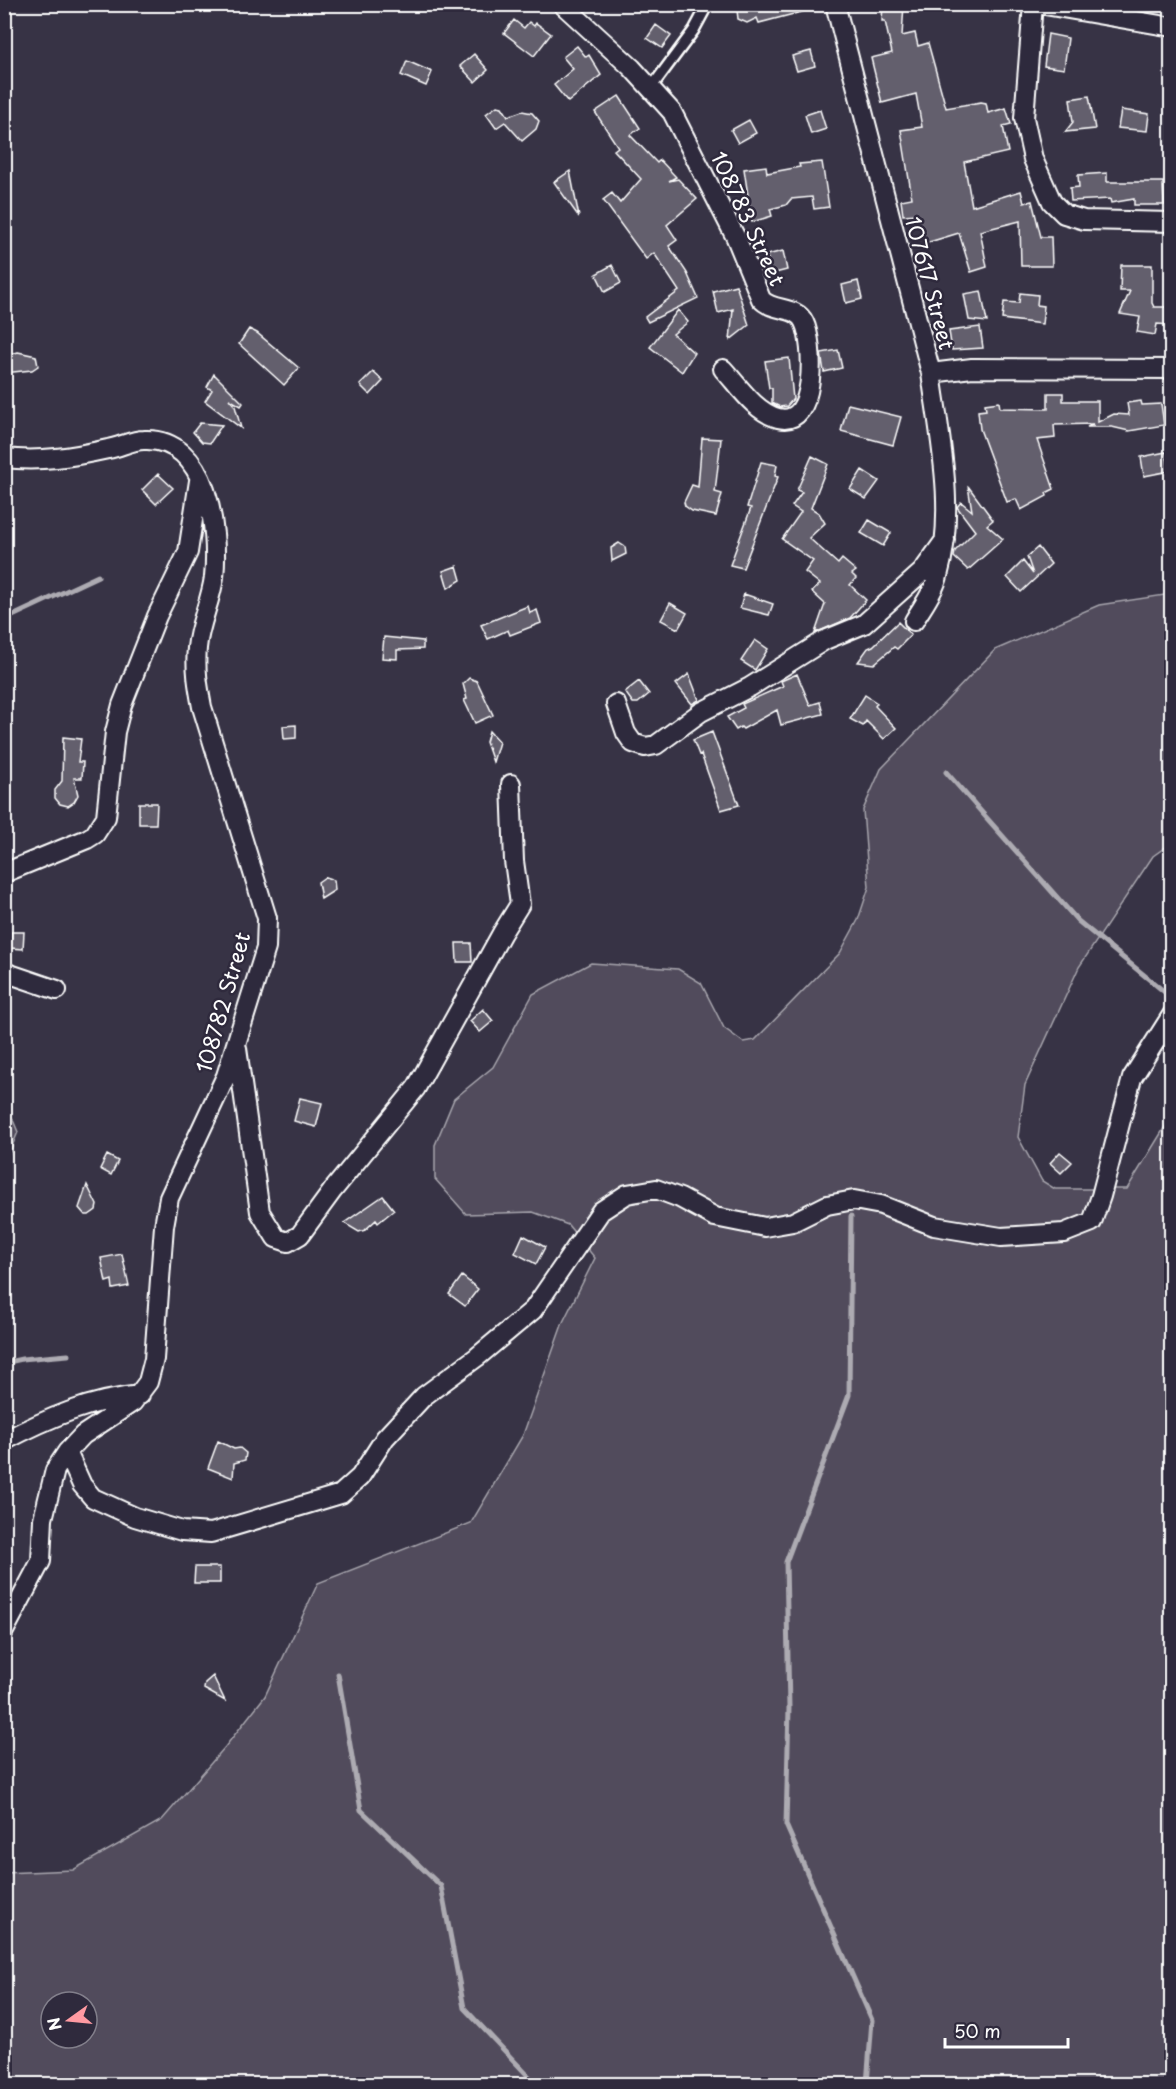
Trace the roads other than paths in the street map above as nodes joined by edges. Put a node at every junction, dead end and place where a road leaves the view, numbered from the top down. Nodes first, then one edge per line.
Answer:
1 (562, 4) edge
2 (708, 4) edge
3 (835, 4) edge
4 (1033, 4) edge
5 (1040, 4) edge
6 (1172, 27) edge
7 (651, 88) junction
8 (1172, 222) edge
9 (723, 369) dead end
10 (1172, 369) edge
11 (931, 374) junction
12 (4, 458) edge
13 (200, 476) junction
14 (945, 540) junction
15 (914, 621) dead end
16 (616, 704) dead end
17 (511, 784) dead end
18 (4, 873) edge
19 (4, 972) edge
20 (57, 990) dead end
21 (1172, 1015) edge
22 (237, 1044) junction
23 (140, 1395) junction
24 (4, 1441) edge
25 (67, 1452) junction
26 (4, 1631) edge

1 - 7 street, 108783 Street
2 - 7 lane
3 - 11 street, 107617 Street
4 - 8 street
5 - 6 street
7 - 9 street, 108783 Street
10 - 11 street, 107617 Street
11 - 14 street
12 - 13 street, 108782 Street
13 - 18 street
13 - 22 street, 108782 Street
14 - 15 street
14 - 16 street
17 - 22 street
19 - 20 street
21 - 25 street
22 - 23 street, 108782 Street
23 - 24 street
23 - 25 street
25 - 26 street

